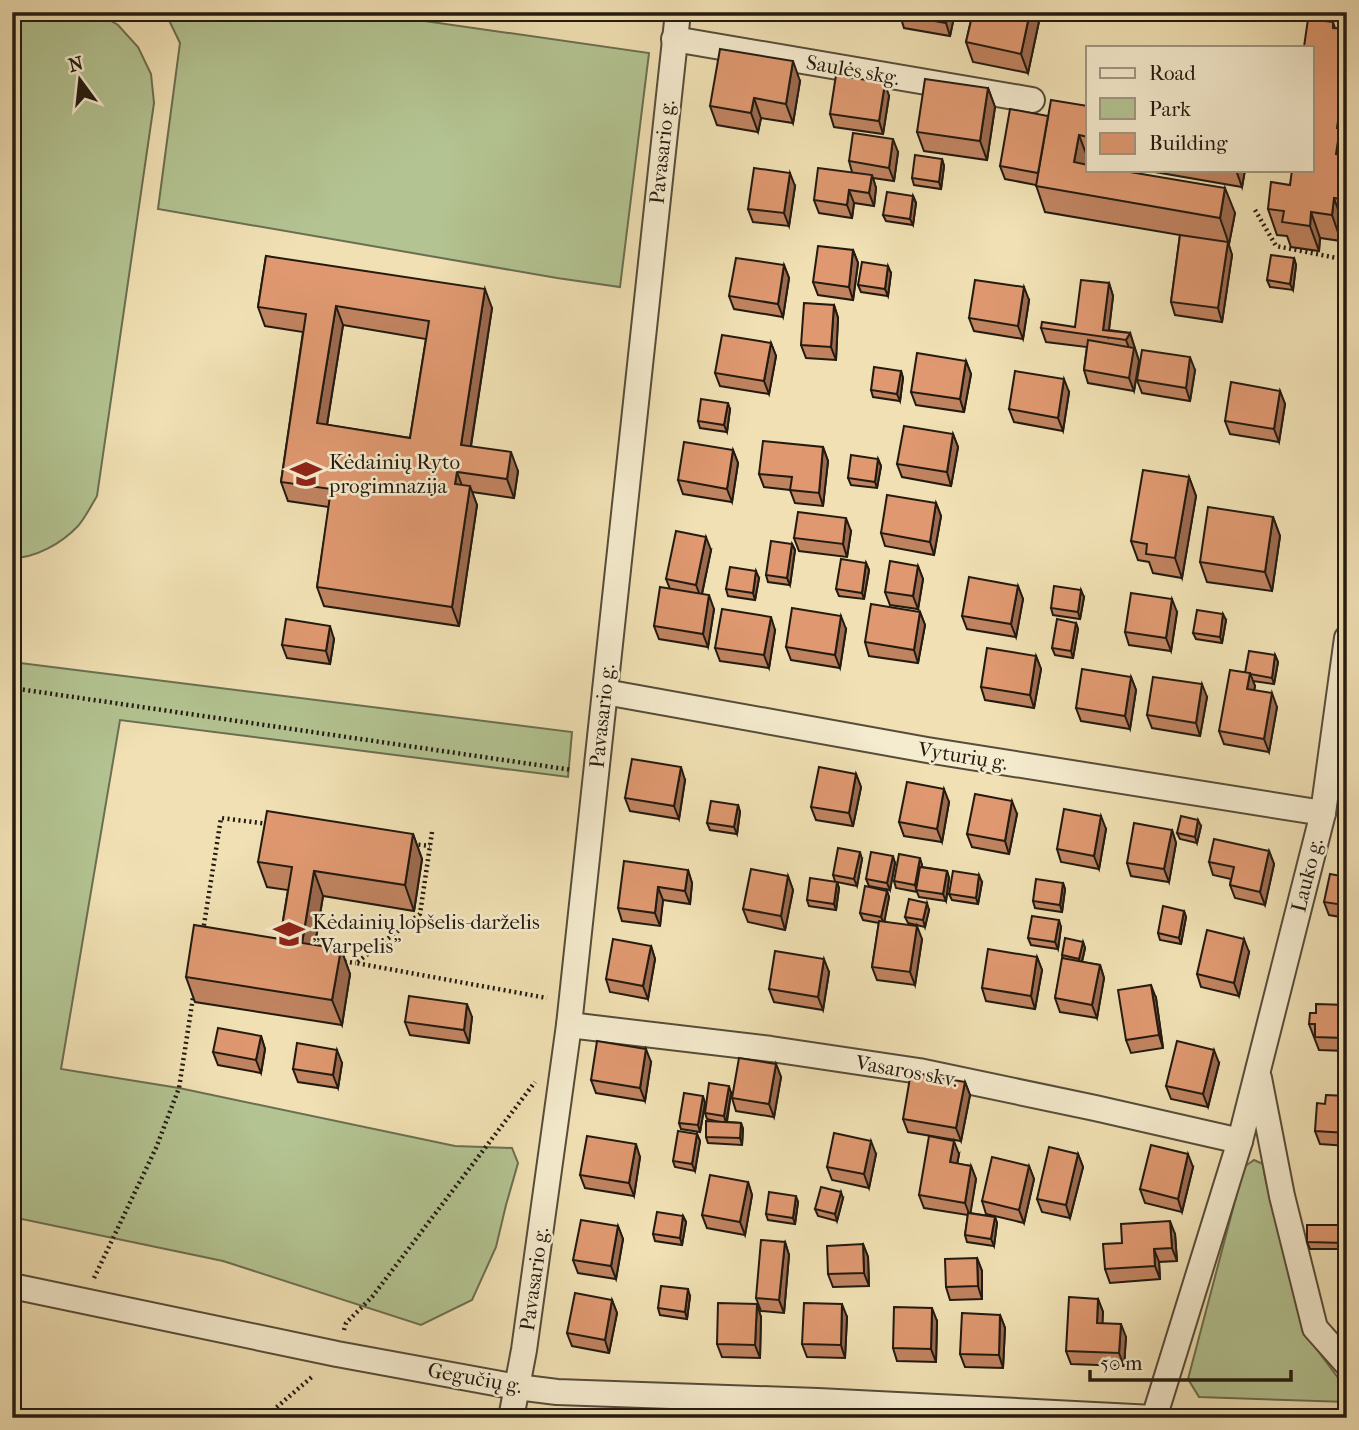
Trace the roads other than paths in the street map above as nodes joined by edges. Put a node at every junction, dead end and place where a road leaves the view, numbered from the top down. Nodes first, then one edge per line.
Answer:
1 (678, 12) edge
2 (674, 39) junction
3 (1032, 100) dead end
4 (1347, 638) edge
5 (605, 692) junction
6 (1323, 813) junction
7 (570, 1014) junction
8 (1257, 1069) junction
9 (1240, 1141) junction
10 (12, 1286) edge
11 (1347, 1364) edge
12 (517, 1387) junction
13 (818, 1409) edge
14 (511, 1418) edge
15 (1154, 1418) edge

1 - 2 street, Pavasario g.
2 - 3 street, Saulės skg.
2 - 5 street, Pavasario g.
4 - 6 street, Lauko g.
5 - 6 street, Vyturių g.
5 - 7 street, Pavasario g.
6 - 8 street, Lauko g.
7 - 9 street, Vasaros skv.
7 - 12 street, Pavasario g.
8 - 9 street, Lauko g.
8 - 11 street, Lauko g.
9 - 15 street, Lauko g.
10 - 12 street, Gegučių g.
12 - 13 street, Gegučių g.
12 - 14 street, Pavasario g.
13 - 15 street, Gegučių g.

